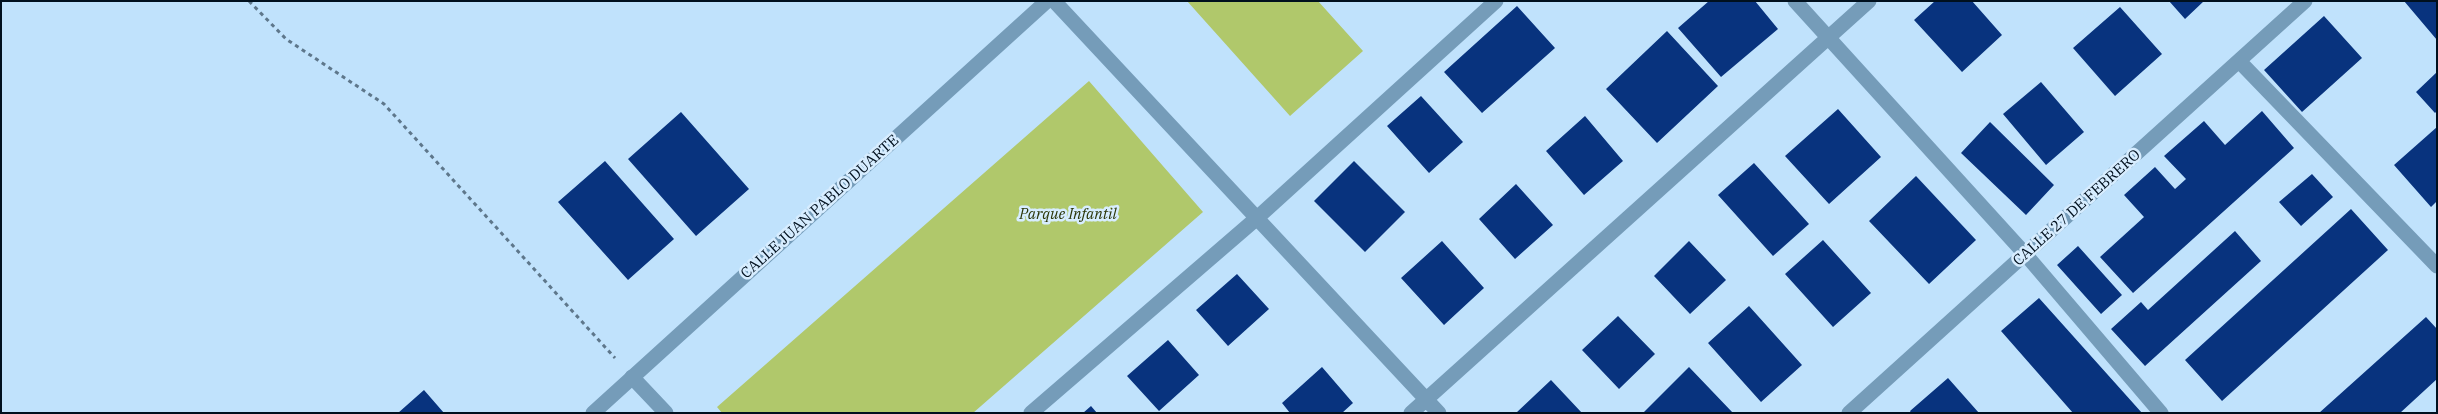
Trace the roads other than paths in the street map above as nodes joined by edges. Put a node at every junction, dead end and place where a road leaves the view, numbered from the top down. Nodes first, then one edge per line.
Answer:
1 (1047, 1) edge
2 (1054, 1) edge
3 (1496, 1) edge
4 (1796, 1) edge
5 (1869, 1) edge
6 (2304, 1) edge
7 (1828, 37) junction
8 (2239, 61) junction
9 (1257, 218) junction
10 (2026, 254) junction
11 (2437, 266) edge
12 (632, 377) junction
13 (1426, 399) junction
14 (593, 413) edge
15 (666, 413) edge
16 (1031, 413) edge
17 (1411, 413) edge
18 (1439, 413) edge
19 (1849, 413) edge
20 (2162, 413) edge

1 - 12 street, CALLE JUAN PABLO DUARTE
2 - 9 street
3 - 9 street
4 - 7 street
5 - 7 street
6 - 8 street, CALLE 27 DE FEBRERO
7 - 10 street
7 - 13 street
8 - 10 street, CALLE 27 DE FEBRERO
8 - 11 street
9 - 13 street
9 - 16 street
10 - 19 street, CALLE 27 DE FEBRERO
10 - 20 street
12 - 14 street, CALLE JUAN PABLO DUARTE
12 - 15 street
13 - 17 street
13 - 18 street

